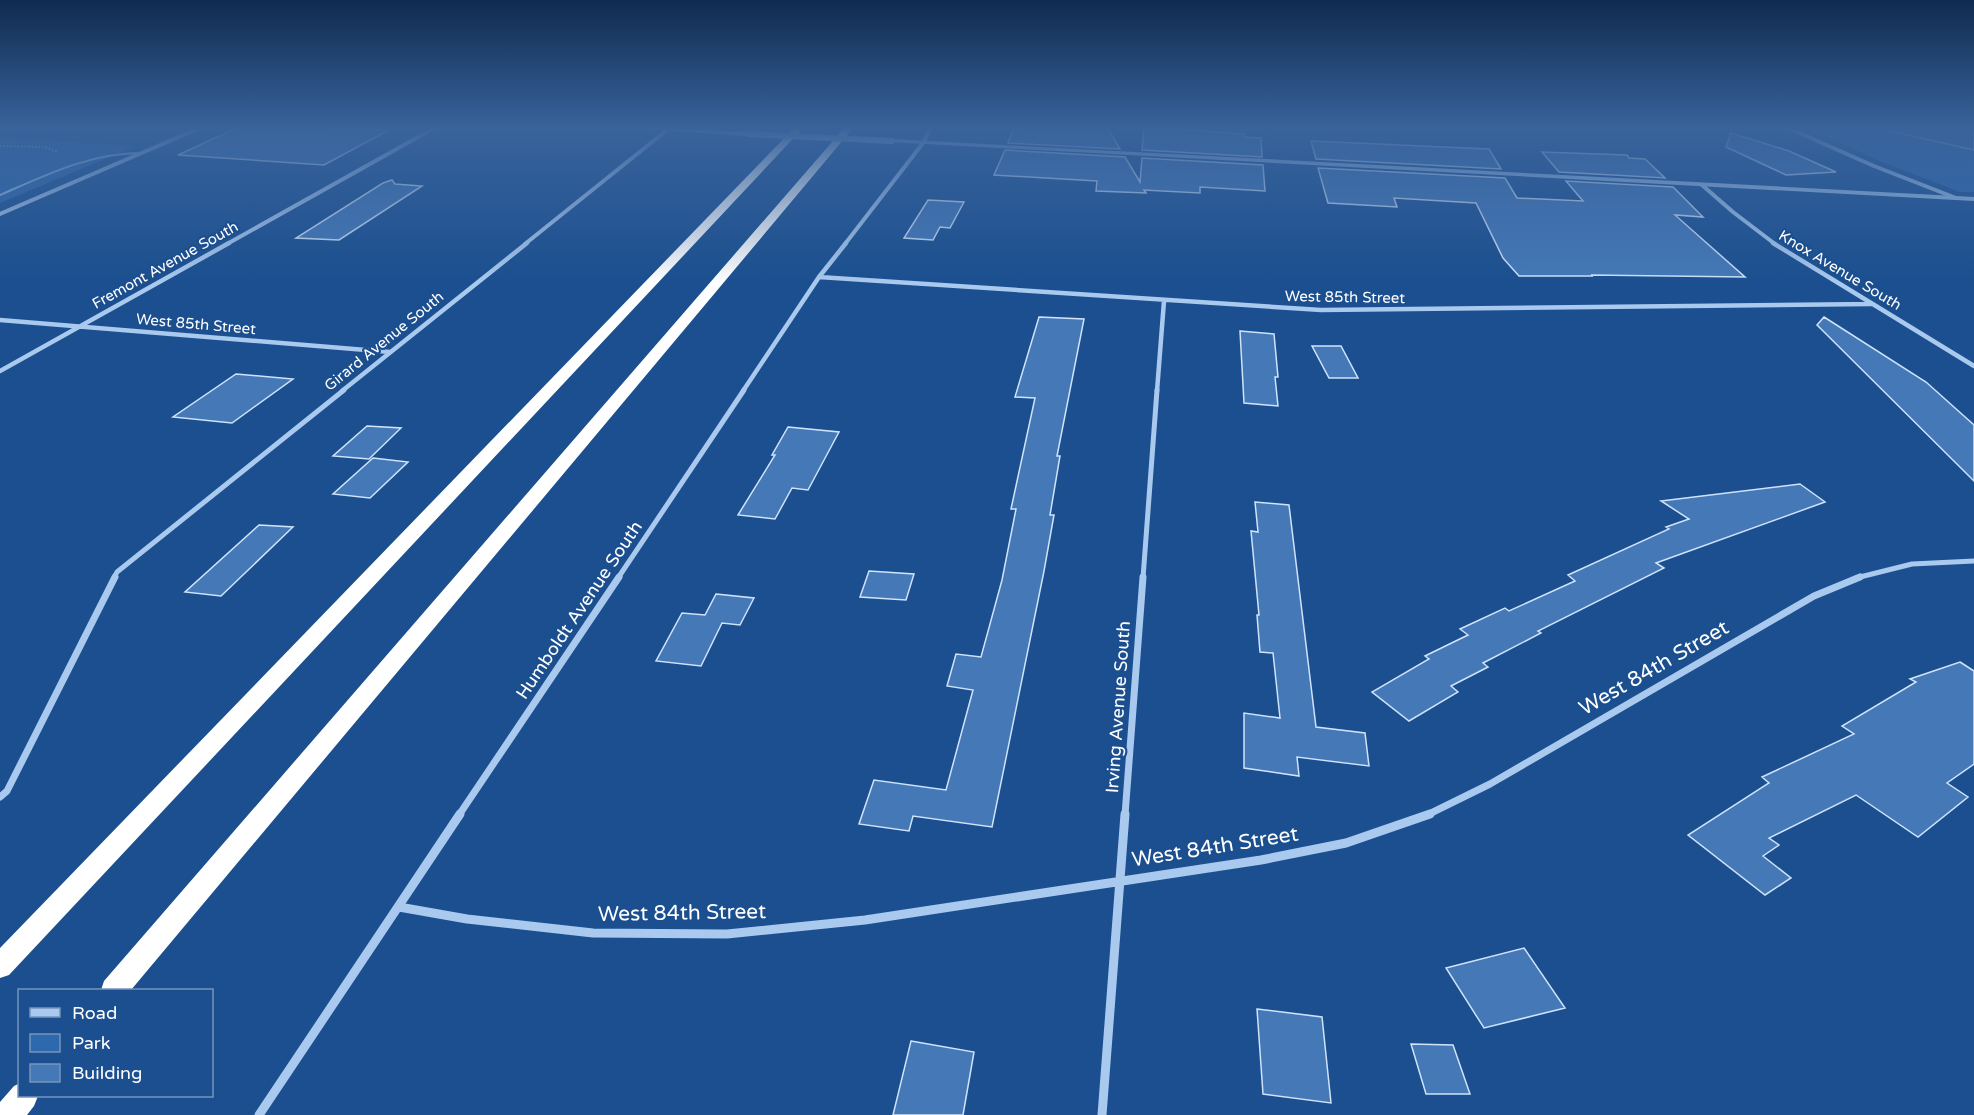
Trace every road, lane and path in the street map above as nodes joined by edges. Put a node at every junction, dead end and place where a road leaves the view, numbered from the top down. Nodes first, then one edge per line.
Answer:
1 (38, 179) edge
2 (81, 179) edge
3 (343, 179) edge
4 (606, 179) edge
5 (750, 179) edge
6 (806, 179) edge
7 (895, 179) edge
8 (1591, 179) edge
9 (1907, 179) edge
10 (1702, 185) junction
11 (0, 195) edge
12 (1956, 198) junction
13 (1974, 200) edge
14 (0, 214) edge
15 (819, 278) junction
16 (1164, 301) junction
17 (1871, 304) junction
18 (0, 320) edge
19 (80, 326) junction
20 (390, 352) junction
21 (1974, 366) edge
22 (0, 371) edge
23 (1974, 561) edge
24 (0, 797) edge
25 (1120, 881) junction
26 (399, 907) junction
27 (0, 966) edge
28 (115, 989) edge
29 (22, 1097) edge
30 (8, 1115) edge
31 (259, 1115) edge
32 (1102, 1115) edge

1 - 11 lane
2 - 14 street
3 - 19 street, Fremont Avenue South
4 - 20 street, Girard Avenue South
5 - 27 highway
6 - 28 highway
7 - 15 street, Humboldt Avenue South
8 - 10 street
9 - 12 street
10 - 12 street
10 - 17 street, Knox Avenue South
12 - 13 street
15 - 16 street, West 85th Street
15 - 26 street, Humboldt Avenue South
16 - 17 street, West 85th Street
16 - 25 street, Irving Avenue South
17 - 21 street, Knox Avenue South
18 - 19 street, West 85th Street
19 - 20 street, West 85th Street
19 - 22 street, Fremont Avenue South
20 - 24 street, Girard Avenue South
23 - 25 street, West 84th Street
25 - 26 street, West 84th Street
25 - 32 street, Irving Avenue South
26 - 31 street, Humboldt Avenue South
29 - 30 highway

